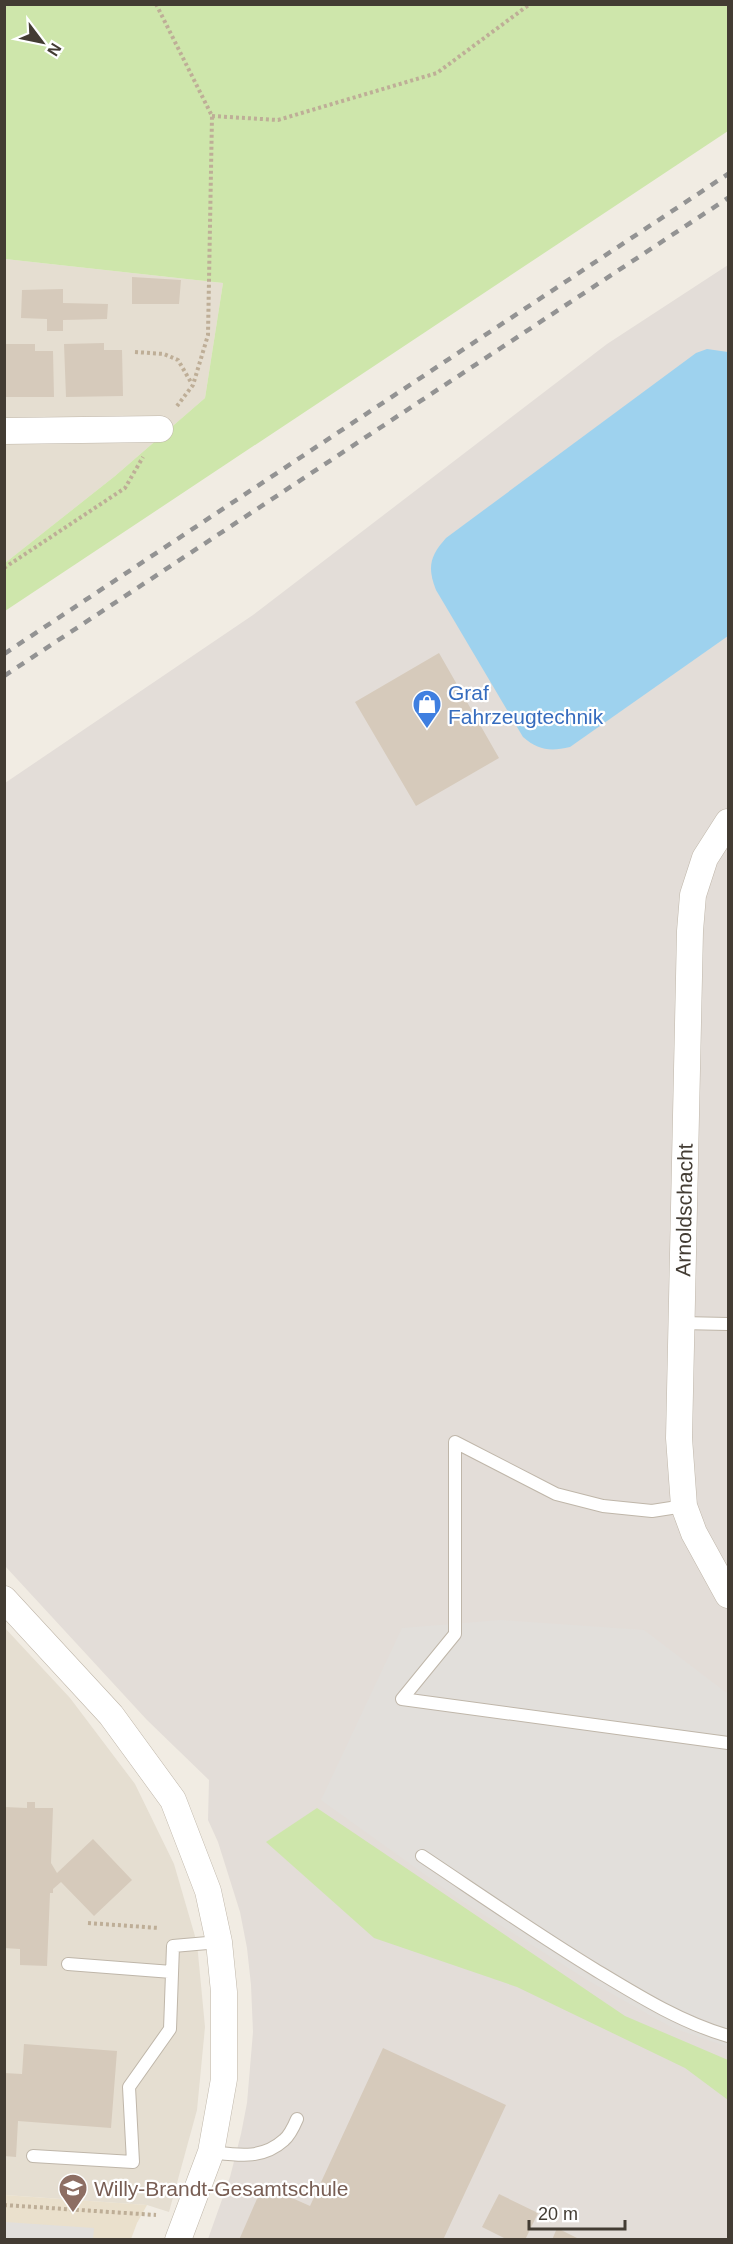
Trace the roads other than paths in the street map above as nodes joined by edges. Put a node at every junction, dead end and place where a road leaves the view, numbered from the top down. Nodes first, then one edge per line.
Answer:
1 (160, 429) road end
2 (4, 431) edge
3 (729, 822) edge
4 (681, 1323) junction
5 (729, 1324) edge
6 (684, 1506) junction
7 (729, 1595) edge
8 (4, 1599) edge
9 (729, 1743) edge
10 (422, 1856) dead end
11 (219, 1942) junction
12 (68, 1964) dead end
13 (172, 1972) junction
14 (729, 2036) edge
15 (297, 2119) dead end
16 (211, 2152) junction
17 (33, 2156) dead end
18 (182, 2228) edge

1 - 2 street
3 - 4 street, Arnoldschacht
4 - 5 lane
4 - 6 street, Arnoldschacht
6 - 7 street, Arnoldschacht
6 - 9 lane
8 - 11 street
10 - 14 lane
11 - 13 lane
11 - 16 street
12 - 13 lane
13 - 17 lane
15 - 16 lane
16 - 18 street

